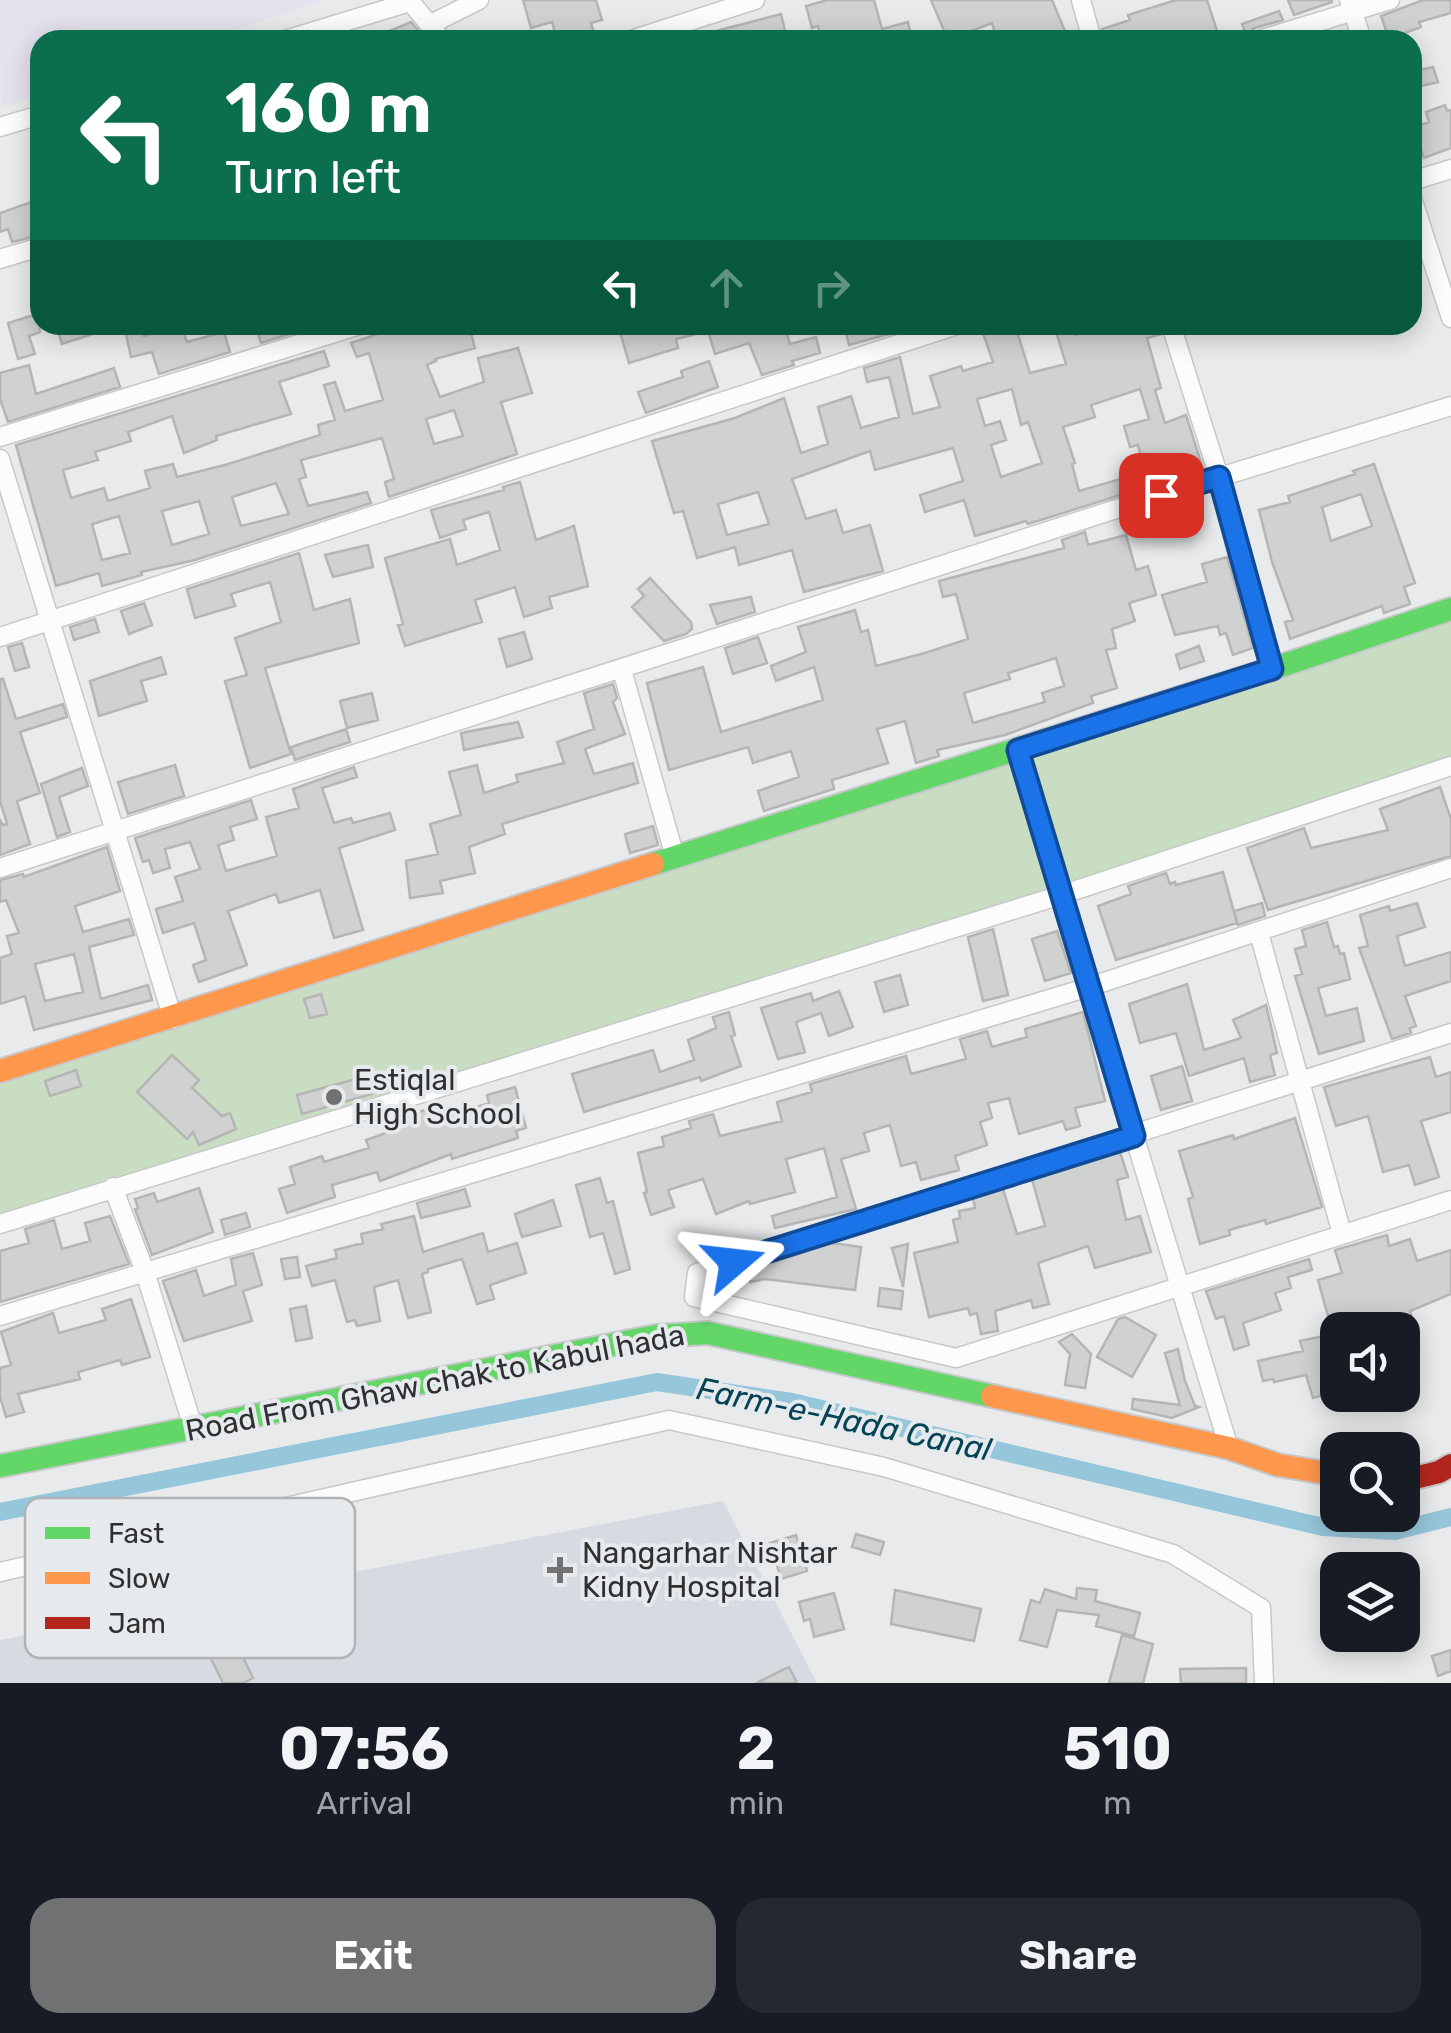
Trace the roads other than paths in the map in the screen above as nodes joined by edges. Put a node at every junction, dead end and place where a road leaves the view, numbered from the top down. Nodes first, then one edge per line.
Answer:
1 (479, 0) edge
2 (754, 0) edge
3 (1082, 0) edge
4 (1390, 0) edge
5 (409, 1) edge
6 (1351, 6) edge
7 (429, 25) junction
8 (316, 30) edge
9 (433, 30) edge
10 (662, 30) edge
11 (1090, 30) edge
12 (1286, 30) edge
13 (1359, 30) edge
14 (30, 118) edge
15 (0, 127) edge
16 (1451, 168) edge
17 (1422, 178) edge
18 (1422, 229) edge
19 (30, 250) edge
20 (0, 260) edge
21 (1451, 318) edge
22 (328, 335) edge
23 (926, 335) edge
24 (1174, 335) edge
25 (1451, 406) edge
26 (0, 437) edge
27 (0, 458) edge
28 (1219, 477) junction
29 (1451, 608) edge
30 (50, 621) junction
31 (0, 636) edge
32 (1272, 669) junction
33 (622, 670) junction
34 (1018, 750) junction
35 (1451, 766) edge
36 (116, 832) junction
37 (675, 858) junction
38 (0, 868) edge
39 (1451, 868) edge
40 (1062, 895) junction
41 (1259, 933) junction
42 (1089, 986) junction
43 (172, 1019) junction
44 (1451, 1033) edge
45 (0, 1072) edge
46 (1299, 1082) junction
47 (1134, 1136) junction
48 (113, 1187) junction
49 (1451, 1200) edge
50 (0, 1224) edge
51 (1342, 1234) junction
52 (144, 1272) junction
53 (1180, 1286) junction
54 (0, 1316) edge
55 (193, 1428) junction
56 (1229, 1448) junction
57 (1451, 1465) edge
58 (0, 1466) edge
59 (1320, 1472) edge
60 (1420, 1476) edge
61 (326, 1498) edge
62 (25, 1566) edge
63 (0, 1572) edge
64 (1264, 1683) edge

1 - 7 street
2 - 10 street
3 - 11 street
4 - 6 street
5 - 7 street
5 - 8 street
6 - 12 street
6 - 13 street
7 - 9 street
14 - 15 street
16 - 17 street
18 - 21 street
19 - 20 street
22 - 26 street
23 - 30 street
24 - 28 street
25 - 28 street
27 - 30 street
28 - 32 street
28 - 33 street
29 - 32 street
30 - 31 street
30 - 36 street
32 - 34 street
33 - 36 street
33 - 37 street
34 - 37 street
34 - 40 street
35 - 40 street
36 - 38 street
36 - 43 street
37 - 43 street
39 - 41 street
40 - 42 street
40 - 48 street
41 - 42 street
41 - 46 street
42 - 47 street
42 - 52 street
43 - 45 street
44 - 46 street
46 - 47 street
46 - 51 street
47 - 53 street
47 - 53 street
48 - 50 street
48 - 52 street
49 - 51 street
51 - 53 street
52 - 54 street
52 - 55 street
53 - 56 street
55 - 56 street, Road From Ghaw chak to Kabul hada
55 - 58 street, Road From Ghaw chak to Kabul hada
56 - 59 street, Road From Ghaw chak to Kabul hada
57 - 60 street
61 - 64 street
62 - 63 street

